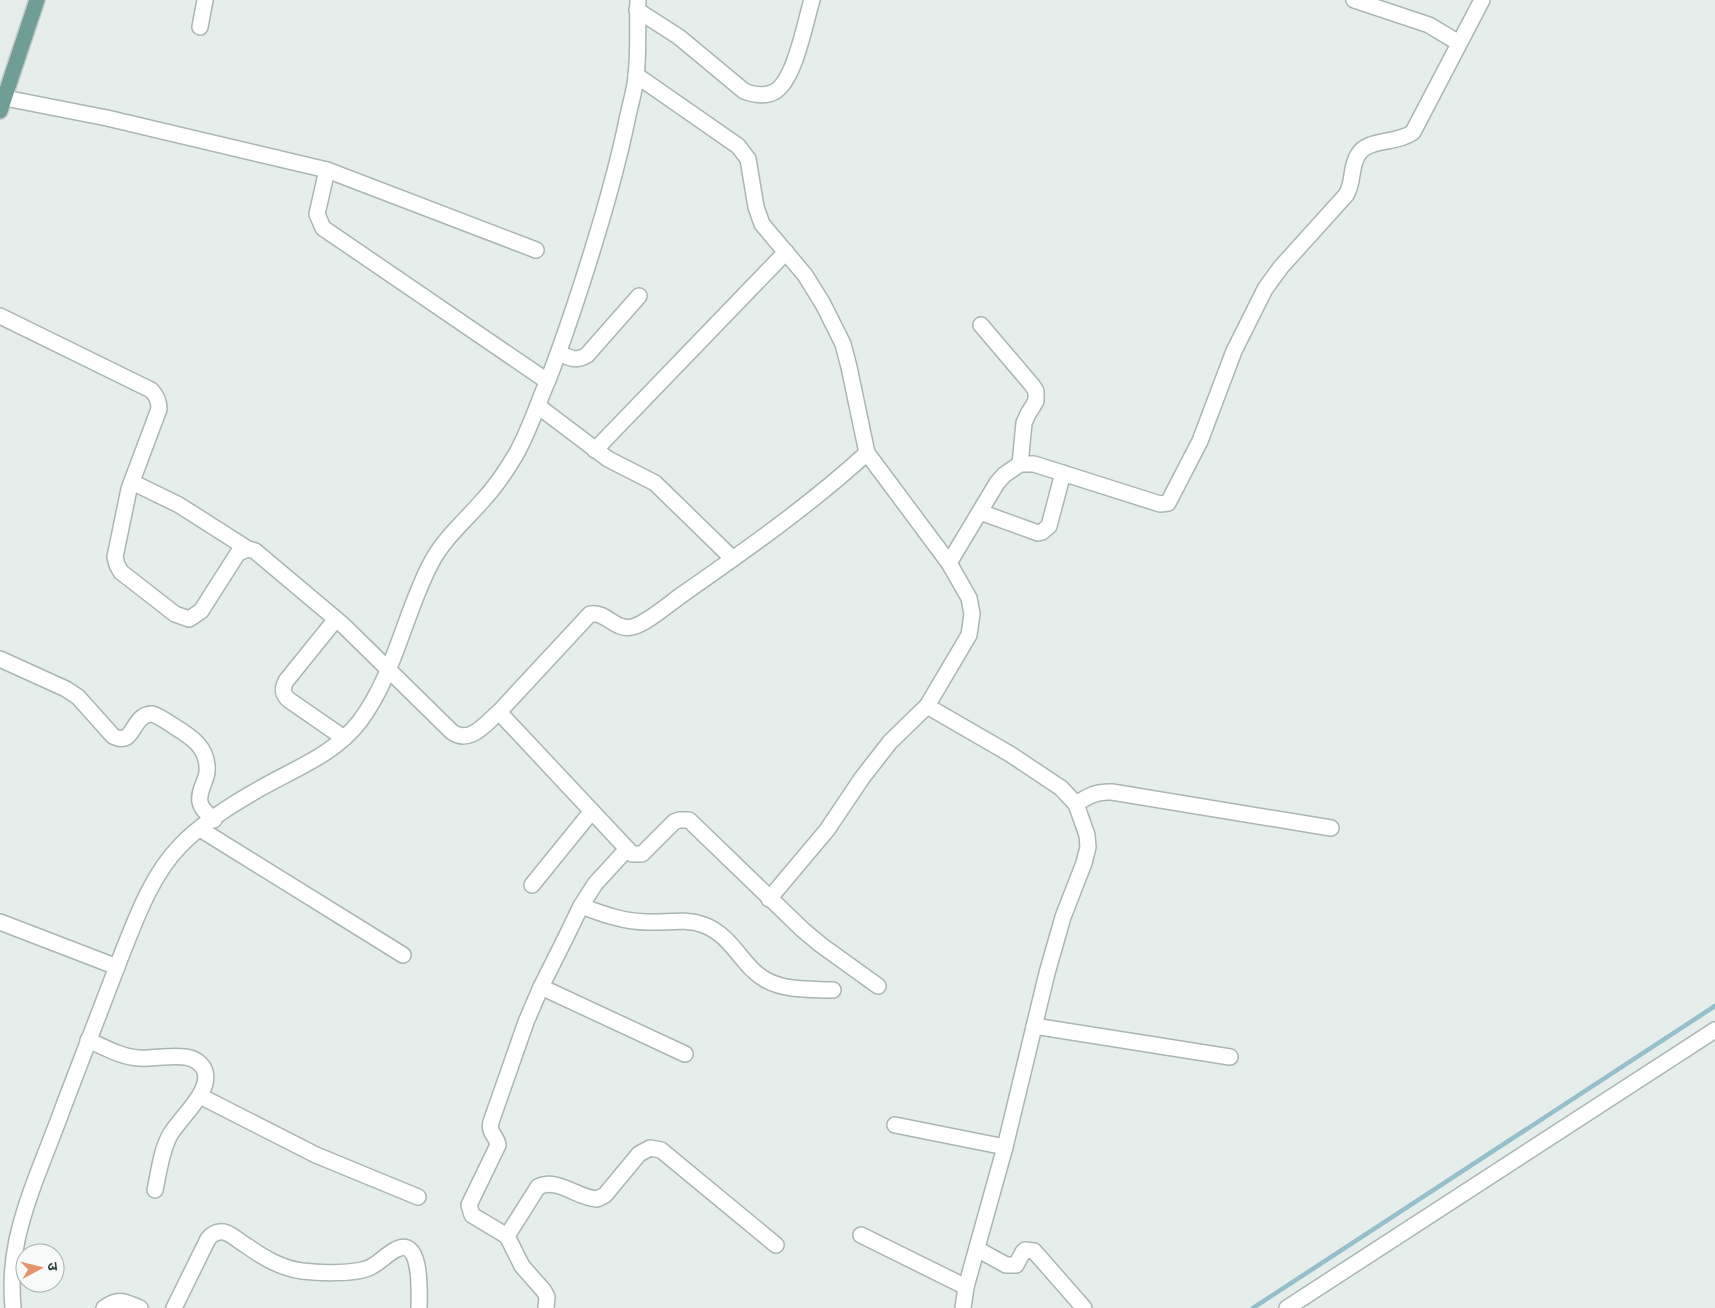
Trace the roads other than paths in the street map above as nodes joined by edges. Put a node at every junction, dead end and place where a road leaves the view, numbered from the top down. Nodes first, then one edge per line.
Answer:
1 (38, 0) edge
2 (205, 0) edge
3 (812, 0) edge
4 (1354, 0) edge
5 (1482, 0) edge
6 (638, 5) edge
7 (200, 27) dead end
8 (1459, 43) junction
9 (636, 75) junction
10 (2, 104) edge
11 (327, 170) junction
12 (536, 250) dead end
13 (786, 252) junction
14 (639, 296) dead end
15 (0, 316) edge
16 (981, 325) dead end
17 (559, 353) junction
18 (547, 381) junction
19 (538, 406) junction
20 (595, 450) junction
21 (867, 453) junction
22 (1020, 464) junction
23 (1063, 473) junction
24 (132, 482) junction
25 (980, 512) junction
26 (248, 549) junction
27 (732, 558) junction
28 (949, 563) junction
29 (336, 619) junction
30 (0, 659) edge
31 (388, 670) junction
32 (927, 706) junction
33 (499, 712) junction
34 (344, 738) junction
35 (1076, 804) junction
36 (592, 811) junction
37 (214, 820) junction
38 (1331, 828) dead end
39 (200, 829) junction
40 (626, 849) junction
41 (532, 886) dead end
42 (769, 899) junction
43 (581, 906) junction
44 (0, 922) edge
45 (403, 955) dead end
46 (117, 967) junction
47 (878, 986) dead end
48 (541, 987) junction
49 (833, 990) dead end
50 (1034, 1026) junction
51 (1715, 1030) edge
52 (88, 1040) junction
53 (685, 1054) dead end
54 (1230, 1057) dead end
55 (200, 1096) junction
56 (895, 1124) dead end
57 (1005, 1147) junction
58 (155, 1190) dead end
59 (418, 1197) dead end
60 (861, 1235) dead end
61 (507, 1236) junction
62 (776, 1245) dead end
63 (977, 1249) junction
64 (966, 1287) junction
65 (13, 1308) edge
66 (104, 1308) edge
67 (140, 1308) edge
68 (174, 1308) edge
69 (419, 1308) edge
70 (546, 1308) edge
71 (963, 1308) edge
72 (1084, 1308) edge
73 (1287, 1308) edge

1 - 10 main road
2 - 7 street
3 - 6 street
4 - 8 street
5 - 8 street
6 - 9 street
8 - 23 street
9 - 13 street
9 - 17 street
10 - 11 street
11 - 12 street
11 - 18 street
13 - 20 street
13 - 21 street
14 - 17 street
15 - 24 street
16 - 22 street
17 - 18 street
18 - 19 street
19 - 20 street
19 - 31 street
20 - 27 street
21 - 27 street
21 - 28 street
22 - 23 street
22 - 25 street
23 - 25 street
24 - 26 street
24 - 26 street
25 - 28 street
26 - 29 street
27 - 33 street
28 - 32 street
29 - 31 street
29 - 34 street
30 - 37 street
31 - 33 street
31 - 34 street
32 - 35 street
32 - 42 street
33 - 36 street
34 - 37 street
35 - 38 street
35 - 50 street
36 - 40 street
36 - 41 street
37 - 39 street
39 - 45 street
39 - 46 street
40 - 42 street
40 - 43 street
42 - 47 street
43 - 48 street
43 - 49 street
44 - 46 street
46 - 52 street
48 - 53 street
48 - 61 street
50 - 54 street
50 - 57 street
51 - 73 street
52 - 55 street
52 - 65 street
55 - 58 street
55 - 59 street
56 - 57 street
57 - 63 street
60 - 64 street
61 - 62 street
61 - 70 street
63 - 64 street
63 - 72 street
64 - 71 street
66 - 67 street
68 - 69 street

